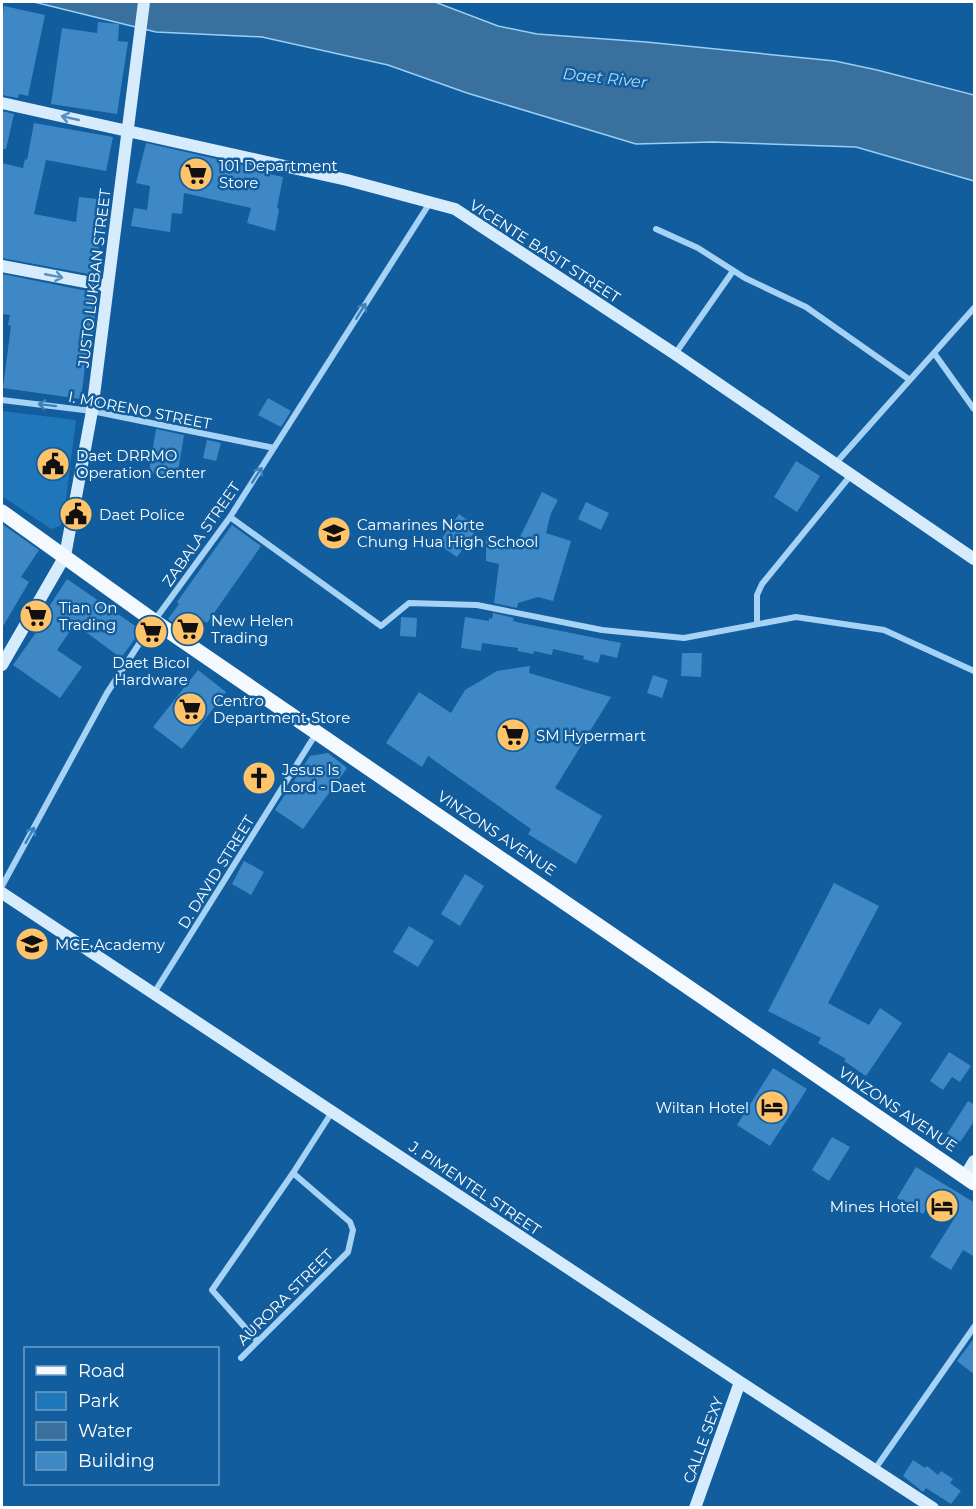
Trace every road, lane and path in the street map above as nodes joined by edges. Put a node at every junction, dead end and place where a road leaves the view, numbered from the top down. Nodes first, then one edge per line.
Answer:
1 (144, 2) edge
2 (2, 103) edge
3 (127, 131) junction
4 (431, 201) junction
5 (656, 229) dead end
6 (2, 267) edge
7 (733, 271) junction
8 (107, 286) junction
9 (975, 308) edge
10 (934, 353) junction
11 (675, 354) junction
12 (910, 380) junction
13 (2, 400) edge
14 (975, 409) edge
15 (93, 411) junction
16 (274, 448) junction
17 (835, 464) junction
18 (852, 475) junction
19 (2, 512) edge
20 (230, 517) junction
21 (64, 556) junction
22 (975, 559) edge
23 (154, 621) junction
24 (757, 624) junction
25 (2, 665) edge
26 (975, 671) edge
27 (317, 732) junction
28 (2, 886) edge
29 (2, 893) edge
30 (153, 993) junction
31 (332, 1111) junction
32 (975, 1161) edge
33 (293, 1173) junction
34 (970, 1179) edge
35 (975, 1327) edge
36 (257, 1341) junction
37 (241, 1358) dead end
38 (740, 1382) junction
39 (875, 1469) junction
40 (695, 1508) edge
41 (933, 1508) edge

1 - 3 street, JUSTO LUKBAN STREET
3 -> 2 street, VICENTE BASIT STREET
3 - 4 street, VICENTE BASIT STREET
3 - 8 street, JUSTO LUKBAN STREET
4 - 11 street, VICENTE BASIT STREET
16 -> 4 street, ZABALA STREET
5 - 7 street
6 -> 8 street
7 - 11 street
7 - 12 street
8 - 15 street, JUSTO LUKBAN STREET
9 - 10 street
10 - 12 street
10 - 14 street
11 - 17 street, VICENTE BASIT STREET
12 - 17 street
15 -> 13 street, I. MORENO STREET
15 - 16 street, I. MORENO STREET
15 - 21 street, JUSTO LUKBAN STREET
20 -> 16 street, ZABALA STREET
17 - 18 street, VICENTE BASIT STREET
18 - 22 street, VICENTE BASIT STREET
18 - 24 street
19 - 21 main road, VINZONS AVENUE
20 - 23 street, ZABALA STREET
20 - 24 street
21 - 23 main road, VINZONS AVENUE
21 - 25 street, JUSTO LUKBAN STREET
23 - 27 main road, VINZONS AVENUE
28 -> 23 street, ZABALA STREET
24 - 26 street
27 - 30 street, D. DAVID STREET
27 - 34 main road, VINZONS AVENUE
29 - 30 street, J. PIMENTEL STREET
30 - 31 street, J. PIMENTEL STREET
31 - 33 street
31 - 38 street, J. PIMENTEL STREET
32 - 34 street
33 - 36 street
33 - 36 street, AURORA STREET
35 - 39 street
36 - 37 street, AURORA STREET
38 - 39 street, J. PIMENTEL STREET
38 - 40 street, CALLE SEXY
39 - 41 street, J. PIMENTEL STREET

